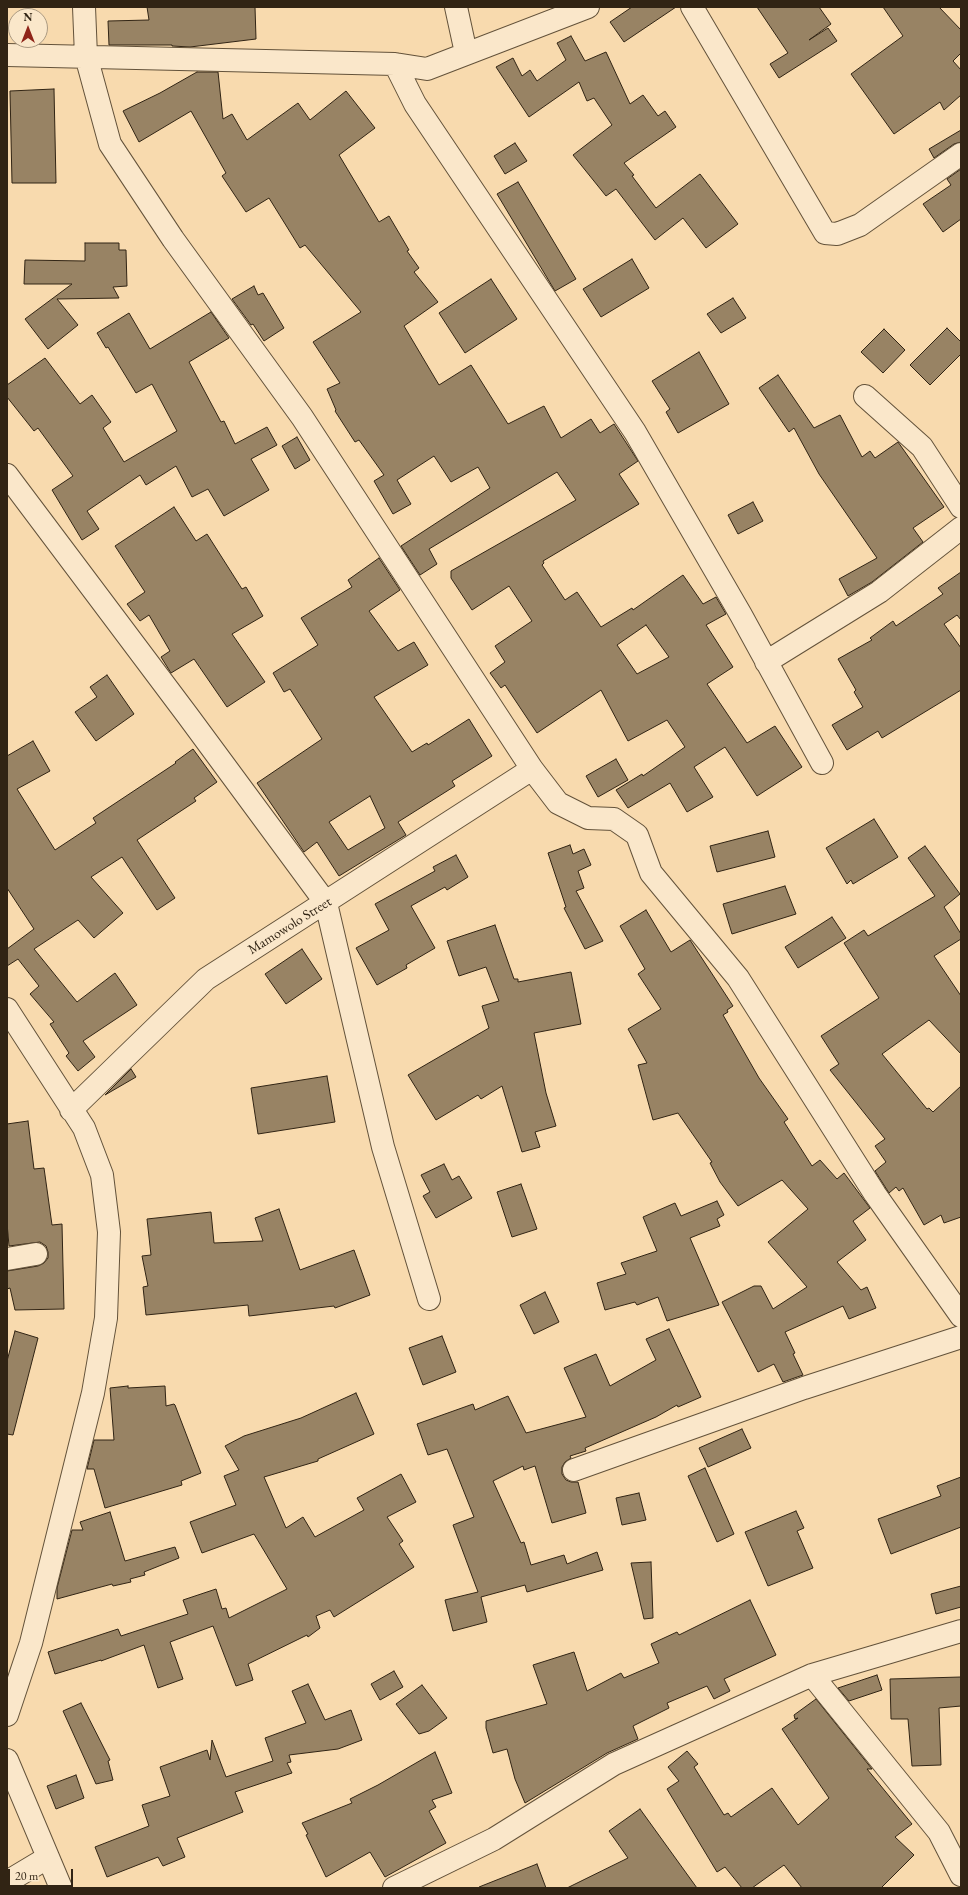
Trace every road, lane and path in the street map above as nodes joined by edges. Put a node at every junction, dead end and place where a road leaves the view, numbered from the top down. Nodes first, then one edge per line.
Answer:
1 (84, 7) edge
2 (456, 7) edge
3 (588, 7) edge
4 (692, 7) edge
5 (466, 53) junction
6 (7, 55) edge
7 (86, 56) junction
8 (395, 64) junction
9 (961, 154) edge
10 (865, 396) dead end
11 (7, 475) edge
12 (961, 507) edge
13 (961, 528) edge
14 (766, 662) junction
15 (822, 763) dead end
16 (532, 770) junction
17 (326, 903) junction
18 (7, 1009) edge
19 (71, 1110) junction
20 (36, 1254) dead end
21 (7, 1259) edge
22 (429, 1299) dead end
23 (961, 1316) edge
24 (961, 1337) edge
25 (574, 1470) dead end
26 (961, 1631) edge
27 (812, 1675) junction
28 (7, 1715) edge
29 (7, 1760) edge
30 (47, 1858) junction
31 (961, 1875) edge
32 (7, 1882) edge
33 (61, 1888) edge
34 (394, 1888) edge

1 - 7 street
2 - 5 street
3 - 5 street
4 - 9 street
5 - 8 street
6 - 7 street
7 - 8 street
7 - 16 street
8 - 14 street
10 - 12 street
11 - 17 street
13 - 14 street
14 - 15 street
16 - 17 street, Mamowolo Street
16 - 23 street
17 - 19 street, Mamowolo Street
17 - 22 street
18 - 19 street
19 - 28 street
20 - 21 street
24 - 25 street
26 - 27 street
27 - 31 street
27 - 34 street
29 - 30 street
30 - 32 street
30 - 33 street

